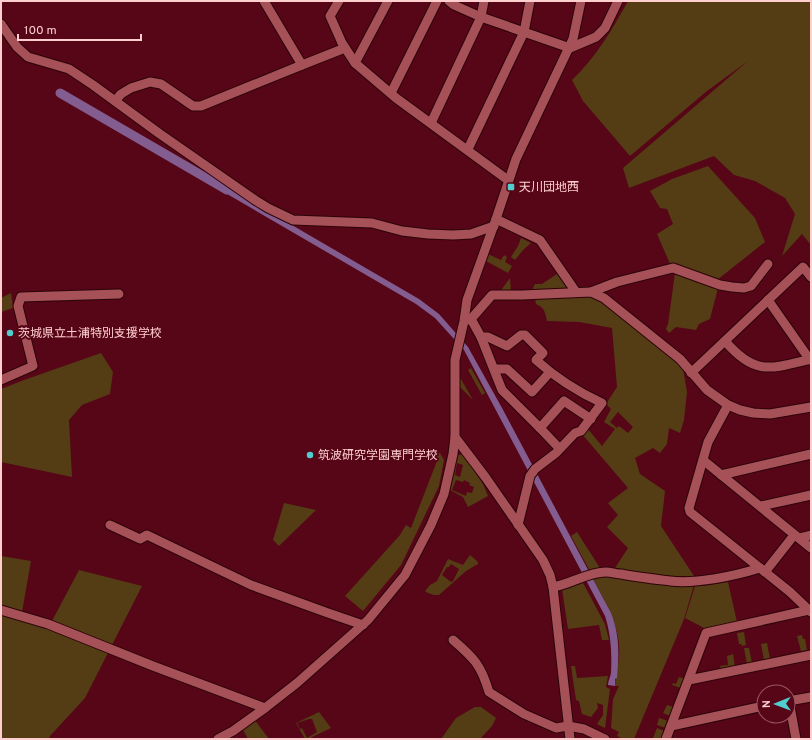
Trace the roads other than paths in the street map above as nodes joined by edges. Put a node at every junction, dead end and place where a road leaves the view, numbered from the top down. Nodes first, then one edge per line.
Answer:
1 (264, 1) edge
2 (339, 1) edge
3 (388, 1) edge
4 (437, 1) edge
5 (449, 1) edge
6 (484, 1) edge
7 (530, 1) edge
8 (581, 1) edge
9 (618, 1) edge
10 (481, 17) junction
11 (1, 24) edge
12 (524, 32) junction
13 (345, 48) junction
14 (570, 48) junction
15 (355, 63) junction
16 (302, 65) junction
17 (391, 93) junction
18 (114, 101) junction
19 (431, 123) junction
20 (468, 149) junction
21 (508, 180) junction
22 (495, 222) junction
23 (768, 264) dead end
24 (811, 277) edge
25 (576, 292) junction
26 (591, 292) junction
27 (119, 294) dead end
28 (768, 300) junction
29 (468, 320) junction
30 (482, 337) junction
31 (725, 341) junction
32 (810, 360) edge
33 (495, 369) junction
34 (550, 372) junction
35 (691, 372) junction
36 (1, 380) edge
37 (728, 405) junction
38 (811, 407) edge
39 (591, 419) junction
40 (540, 428) junction
41 (455, 437) junction
42 (559, 448) junction
43 (811, 454) edge
44 (703, 460) junction
45 (721, 475) junction
46 (811, 495) edge
47 (761, 506) junction
48 (110, 525) dead end
49 (518, 525) junction
50 (811, 535) edge
51 (795, 538) junction
52 (811, 548) edge
53 (762, 570) junction
54 (554, 587) junction
55 (1, 610) edge
56 (810, 611) edge
57 (363, 625) junction
58 (453, 640) dead end
59 (811, 654) edge
60 (689, 680) junction
61 (811, 697) edge
62 (796, 700) edge
63 (265, 708) junction
64 (756, 708) edge
65 (793, 724) edge
66 (568, 726) junction
67 (671, 726) junction
68 (218, 739) edge
69 (570, 739) edge
70 (605, 739) edge
71 (666, 739) edge
72 (796, 739) edge

1 - 16 street
2 - 13 street
3 - 15 street
4 - 17 street
5 - 10 street
6 - 10 street
7 - 12 street
8 - 14 street
9 - 14 street
10 - 12 street
10 - 19 street
11 - 18 street
12 - 14 street
12 - 20 street
13 - 15 street
13 - 16 street
14 - 21 street
15 - 17 street
16 - 18 street
17 - 19 street
18 - 22 street
19 - 20 street
20 - 21 street
21 - 22 street
22 - 25 street
22 - 29 street
23 - 26 street
24 - 28 street
25 - 26 street
25 - 29 street
26 - 35 street
27 - 36 street
28 - 31 street
28 - 32 street
29 - 30 street
29 - 41 street
30 - 33 street
30 - 34 street
31 - 32 street
31 - 35 street
33 - 34 street
33 - 40 street
34 - 39 street
35 - 37 street
37 - 38 street
37 - 44 street
39 - 40 street
39 - 42 street
40 - 42 street
41 - 49 street
41 - 57 street
42 - 49 street
43 - 45 street
44 - 45 street
44 - 53 street
45 - 47 street
46 - 47 street
47 - 51 street
48 - 57 street
49 - 54 street
50 - 51 street
51 - 52 street
51 - 53 street
53 - 54 street
53 - 56 street
54 - 66 street
55 - 63 street
56 - 60 street
57 - 63 street
58 - 66 street
59 - 60 street
60 - 67 street
61 - 62 street
63 - 68 street
64 - 67 street
65 - 72 street
66 - 69 street
66 - 70 street
67 - 71 street

